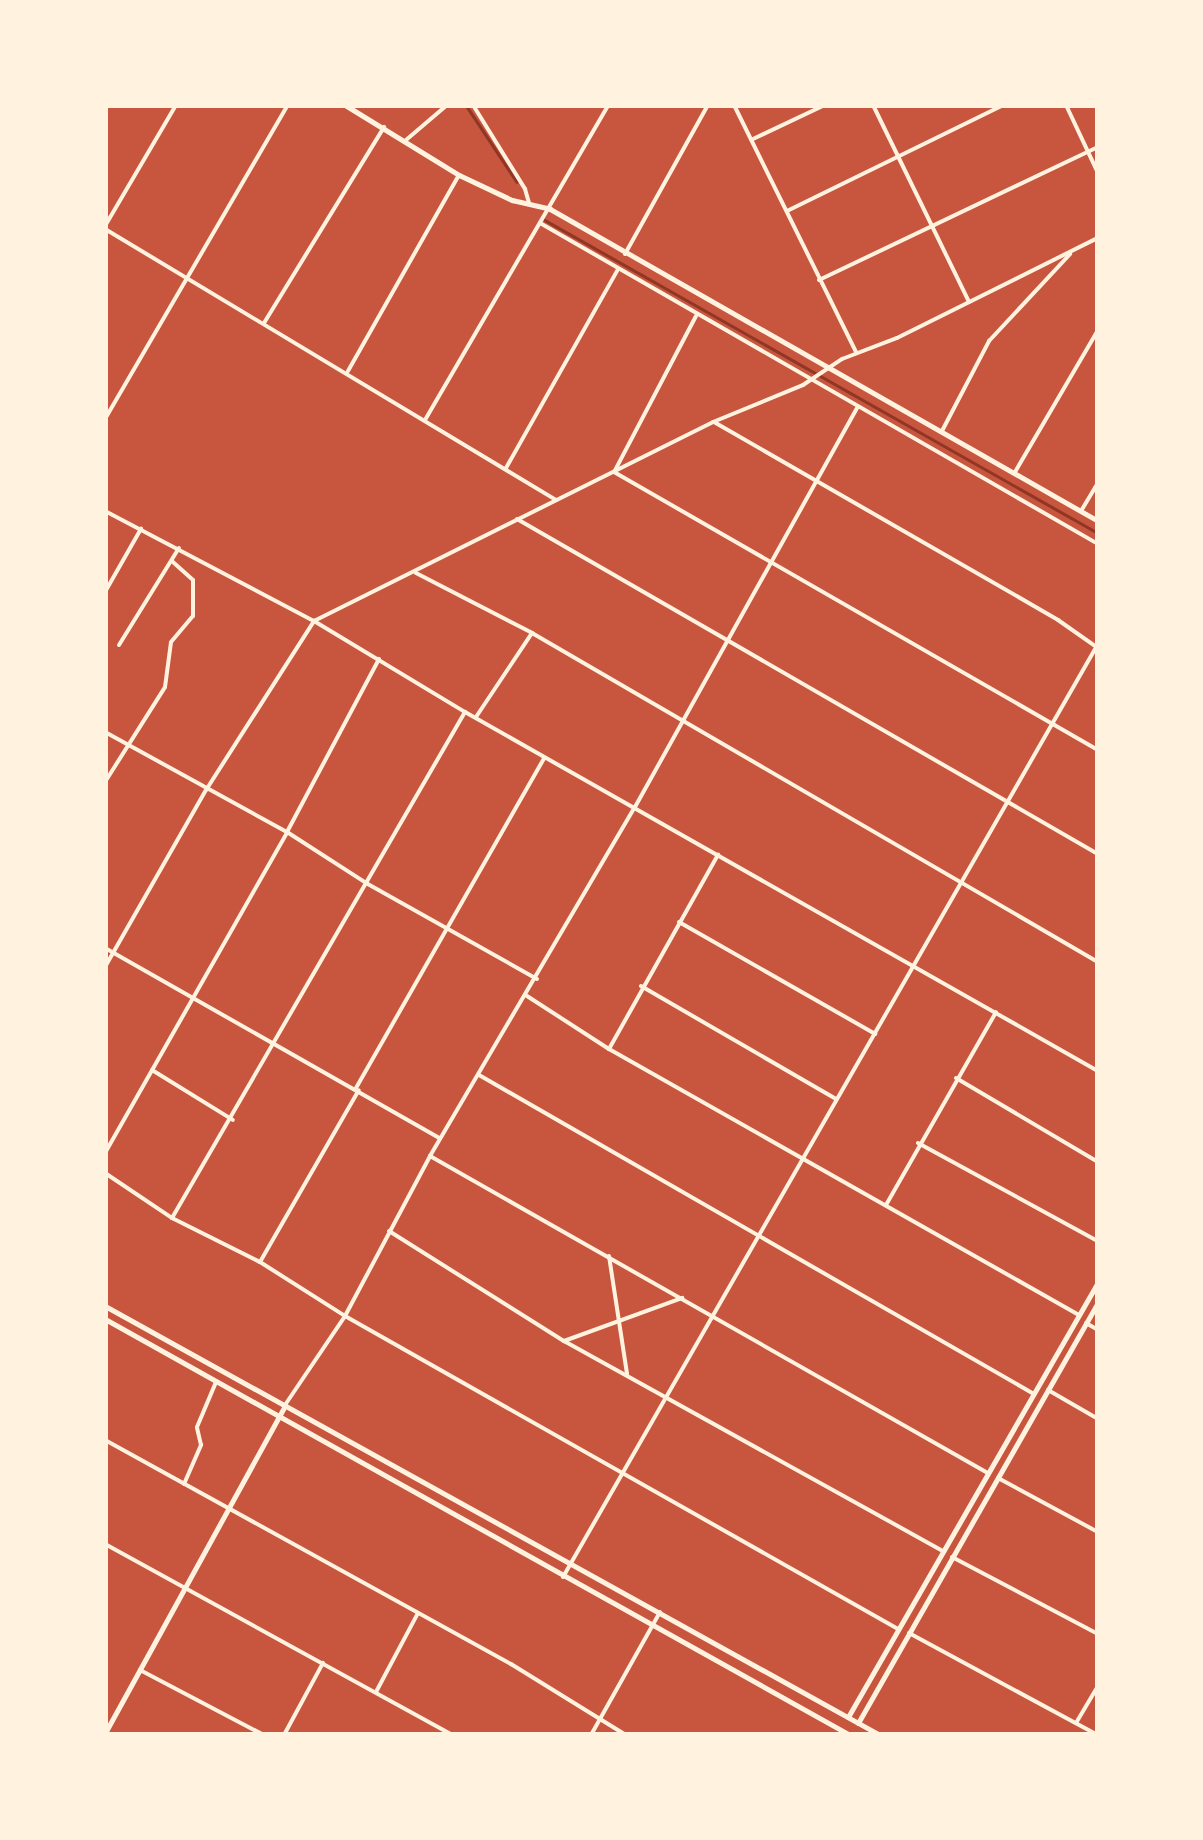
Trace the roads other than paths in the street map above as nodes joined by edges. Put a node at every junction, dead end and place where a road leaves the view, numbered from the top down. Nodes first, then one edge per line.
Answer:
1 (176, 105) edge
2 (288, 105) edge
3 (345, 105) edge
4 (447, 105) edge
5 (473, 105) edge
6 (608, 105) edge
7 (708, 105) edge
8 (734, 105) edge
9 (825, 105) edge
10 (873, 105) edge
11 (1003, 105) edge
12 (1066, 105) edge
13 (384, 128) junction
14 (406, 140) junction
15 (751, 140) junction
16 (1098, 147) edge
17 (1088, 152) junction
18 (898, 154) junction
19 (1098, 173) edge
20 (459, 176) junction
21 (529, 203) junction
22 (550, 209) junction
23 (786, 212) junction
24 (540, 224) junction
25 (933, 224) junction
26 (105, 227) edge
27 (1098, 238) edge
28 (1074, 250) junction
29 (625, 254) junction
30 (618, 269) junction
31 (187, 278) junction
32 (819, 280) junction
33 (969, 302) junction
34 (696, 316) junction
35 (264, 323) junction
36 (1098, 330) edge
37 (856, 354) junction
38 (827, 368) junction
39 (347, 373) junction
40 (813, 379) junction
41 (858, 407) junction
42 (105, 420) edge
43 (424, 420) junction
44 (713, 422) junction
45 (942, 431) junction
46 (506, 468) junction
47 (614, 472) junction
48 (1014, 472) junction
49 (816, 482) junction
50 (1098, 483) edge
51 (556, 500) junction
52 (105, 511) edge
53 (1081, 512) junction
54 (516, 518) junction
55 (1098, 521) edge
56 (140, 528) junction
57 (1098, 544) edge
58 (180, 547) junction
59 (173, 562) junction
60 (771, 562) junction
61 (416, 572) junction
62 (105, 592) edge
63 (314, 620) junction
64 (532, 633) junction
65 (728, 640) junction
66 (119, 645) dead end
67 (1098, 646) edge
68 (379, 659) junction
69 (465, 712) junction
70 (475, 718) junction
71 (683, 721) junction
72 (1051, 724) junction
73 (105, 732) edge
74 (127, 744) junction
75 (1098, 750) edge
76 (544, 758) junction
77 (105, 782) edge
78 (206, 790) junction
79 (1006, 802) junction
80 (635, 807) junction
81 (287, 832) junction
82 (1098, 854) edge
83 (718, 855) junction
84 (366, 883) junction
85 (960, 884) junction
86 (679, 922) junction
87 (448, 930) junction
88 (105, 948) edge
89 (113, 953) junction
90 (1098, 962) edge
91 (913, 965) junction
92 (105, 967) edge
93 (537, 979) junction
94 (641, 986) junction
95 (527, 996) junction
96 (193, 997) junction
97 (996, 1012) junction
98 (875, 1034) junction
99 (276, 1045) junction
100 (609, 1049) junction
101 (152, 1070) junction
102 (1098, 1070) edge
103 (479, 1076) junction
104 (956, 1078) junction
105 (357, 1089) junction
106 (836, 1099) junction
107 (233, 1120) junction
108 (442, 1139) junction
109 (918, 1143) junction
110 (105, 1152) edge
111 (430, 1156) junction
112 (801, 1158) junction
113 (1098, 1162) edge
114 (105, 1174) edge
115 (886, 1206) junction
116 (172, 1218) junction
117 (390, 1230) junction
118 (757, 1236) junction
119 (1098, 1242) edge
120 (609, 1255) junction
121 (260, 1262) junction
122 (1098, 1282) edge
123 (682, 1298) junction
124 (1098, 1302) edge
125 (105, 1306) edge
126 (1079, 1315) junction
127 (345, 1316) junction
128 (620, 1318) junction
129 (712, 1318) junction
130 (105, 1319) edge
131 (1086, 1323) junction
132 (1098, 1330) edge
133 (564, 1340) junction
134 (627, 1374) junction
135 (216, 1382) junction
136 (1048, 1390) junction
137 (1034, 1394) junction
138 (668, 1398) junction
139 (285, 1406) junction
140 (282, 1417) junction
141 (1098, 1419) edge
142 (105, 1440) edge
143 (988, 1473) junction
144 (625, 1474) junction
145 (998, 1478) junction
146 (184, 1484) junction
147 (227, 1509) junction
148 (1098, 1532) edge
149 (105, 1544) edge
150 (943, 1551) junction
151 (952, 1557) junction
152 (570, 1564) junction
153 (563, 1577) junction
154 (186, 1588) junction
155 (660, 1612) junction
156 (418, 1613) junction
157 (653, 1624) junction
158 (898, 1629) junction
159 (909, 1633) junction
160 (1098, 1634) edge
161 (322, 1662) junction
162 (140, 1670) junction
163 (1098, 1686) edge
164 (376, 1692) junction
165 (848, 1717) junction
166 (600, 1720) junction
167 (858, 1723) junction
168 (1076, 1723) junction
169 (105, 1733) edge
170 (264, 1735) edge
171 (284, 1735) edge
172 (452, 1735) edge
173 (591, 1735) edge
174 (626, 1735) edge
175 (850, 1735) edge
176 (880, 1735) edge
177 (1098, 1735) edge

1 - 26 street
2 - 31 street
3 - 13 street
4 - 14 street
5 - 21 street
6 - 22 street
7 - 29 street
8 - 15 street
9 - 15 street
10 - 18 street
11 - 18 street
12 - 17 street
13 - 14 street
13 - 35 street
14 - 20 street
15 - 23 street
16 - 17 street
17 - 19 street
17 - 25 street
18 - 23 street
18 - 25 street
20 - 21 street
20 - 39 street
21 - 22 street
22 - 24 street
22 - 29 street
23 - 32 street
24 - 30 street
24 - 43 street
25 - 32 street
25 - 33 street
26 - 31 street
27 - 28 street
28 - 33 street
28 - 45 street
29 - 38 street
30 - 34 street
30 - 46 street
31 - 35 street
31 - 42 street
32 - 37 street
33 - 37 street
34 - 40 street
34 - 47 street
35 - 39 street
36 - 48 street
37 - 38 street
38 - 40 street
38 - 45 street
39 - 43 street
40 - 41 street
40 - 44 street
41 - 49 street
41 - 57 street
43 - 46 street
44 - 47 street
44 - 49 street
45 - 48 street
46 - 51 street
47 - 51 street
47 - 60 street
48 - 53 street
49 - 60 street
49 - 67 street
50 - 53 street
51 - 54 street
52 - 56 street
53 - 55 street
54 - 61 street
54 - 65 street
56 - 58 street
56 - 62 street
58 - 59 street
58 - 63 street
59 - 66 street
59 - 74 street
60 - 65 street
60 - 72 street
61 - 63 street
61 - 64 street
63 - 68 street
63 - 78 street
64 - 70 street
64 - 71 street
65 - 71 street
65 - 79 street
67 - 72 street
68 - 69 street
68 - 81 street
69 - 70 street
69 - 84 street
70 - 76 street
71 - 80 street
71 - 85 street
72 - 75 street
72 - 79 street
73 - 74 street
74 - 77 street
74 - 78 street
76 - 80 street
76 - 87 street
78 - 81 street
78 - 89 street
79 - 82 street
79 - 85 street
80 - 83 street
80 - 93 street
81 - 84 street
81 - 96 street
83 - 86 street
83 - 91 street
84 - 87 street
84 - 99 street
85 - 90 street
85 - 91 street
86 - 94 street
86 - 98 street
87 - 93 street
87 - 105 street
88 - 89 street
89 - 92 street
89 - 96 street
91 - 97 street
91 - 98 street
93 - 95 street
94 - 100 street
94 - 106 street
95 - 100 street
95 - 103 street
96 - 99 street
96 - 101 street
97 - 102 street
97 - 104 street
98 - 106 street
99 - 105 street
99 - 107 street
100 - 112 street
101 - 107 street
101 - 110 street
103 - 108 street
103 - 118 street
104 - 109 street
104 - 113 street
105 - 108 street
105 - 121 street
106 - 112 street
107 - 116 street
108 - 111 street
109 - 115 street
109 - 119 street
111 - 117 street
111 - 120 street
112 - 115 street
112 - 118 street
114 - 116 street
115 - 126 street
116 - 121 street
117 - 127 street
117 - 133 street
118 - 129 street
118 - 137 street
120 - 123 street
120 - 128 street
121 - 127 street
122 - 126 street
123 - 128 street
123 - 129 street
124 - 131 street
125 - 139 street
126 - 137 street
127 - 139 street
127 - 144 street
128 - 133 street
128 - 134 street
129 - 138 street
129 - 143 street
130 - 135 street
131 - 132 street
131 - 136 street
133 - 134 street
134 - 138 street
135 - 140 street
135 - 146 street
136 - 141 street
136 - 145 street
137 - 143 street
138 - 144 street
138 - 150 street
139 - 140 street
139 - 152 street
140 - 147 street
140 - 153 street
142 - 146 street
143 - 150 street
144 - 152 street
144 - 158 street
145 - 148 street
145 - 151 street
146 - 147 street
147 - 154 street
147 - 156 street
149 - 154 street
150 - 158 street
151 - 159 street
151 - 160 street
152 - 153 street
152 - 155 street
153 - 157 street
154 - 161 street
154 - 162 street
155 - 157 street
155 - 165 street
156 - 164 street
156 - 166 street
157 - 166 street
157 - 175 street
158 - 165 street
159 - 167 street
159 - 168 street
161 - 164 street
161 - 171 street
162 - 169 street
162 - 170 street
163 - 168 street
164 - 172 street
165 - 167 street
166 - 173 street
166 - 174 street
167 - 176 street
168 - 177 street

